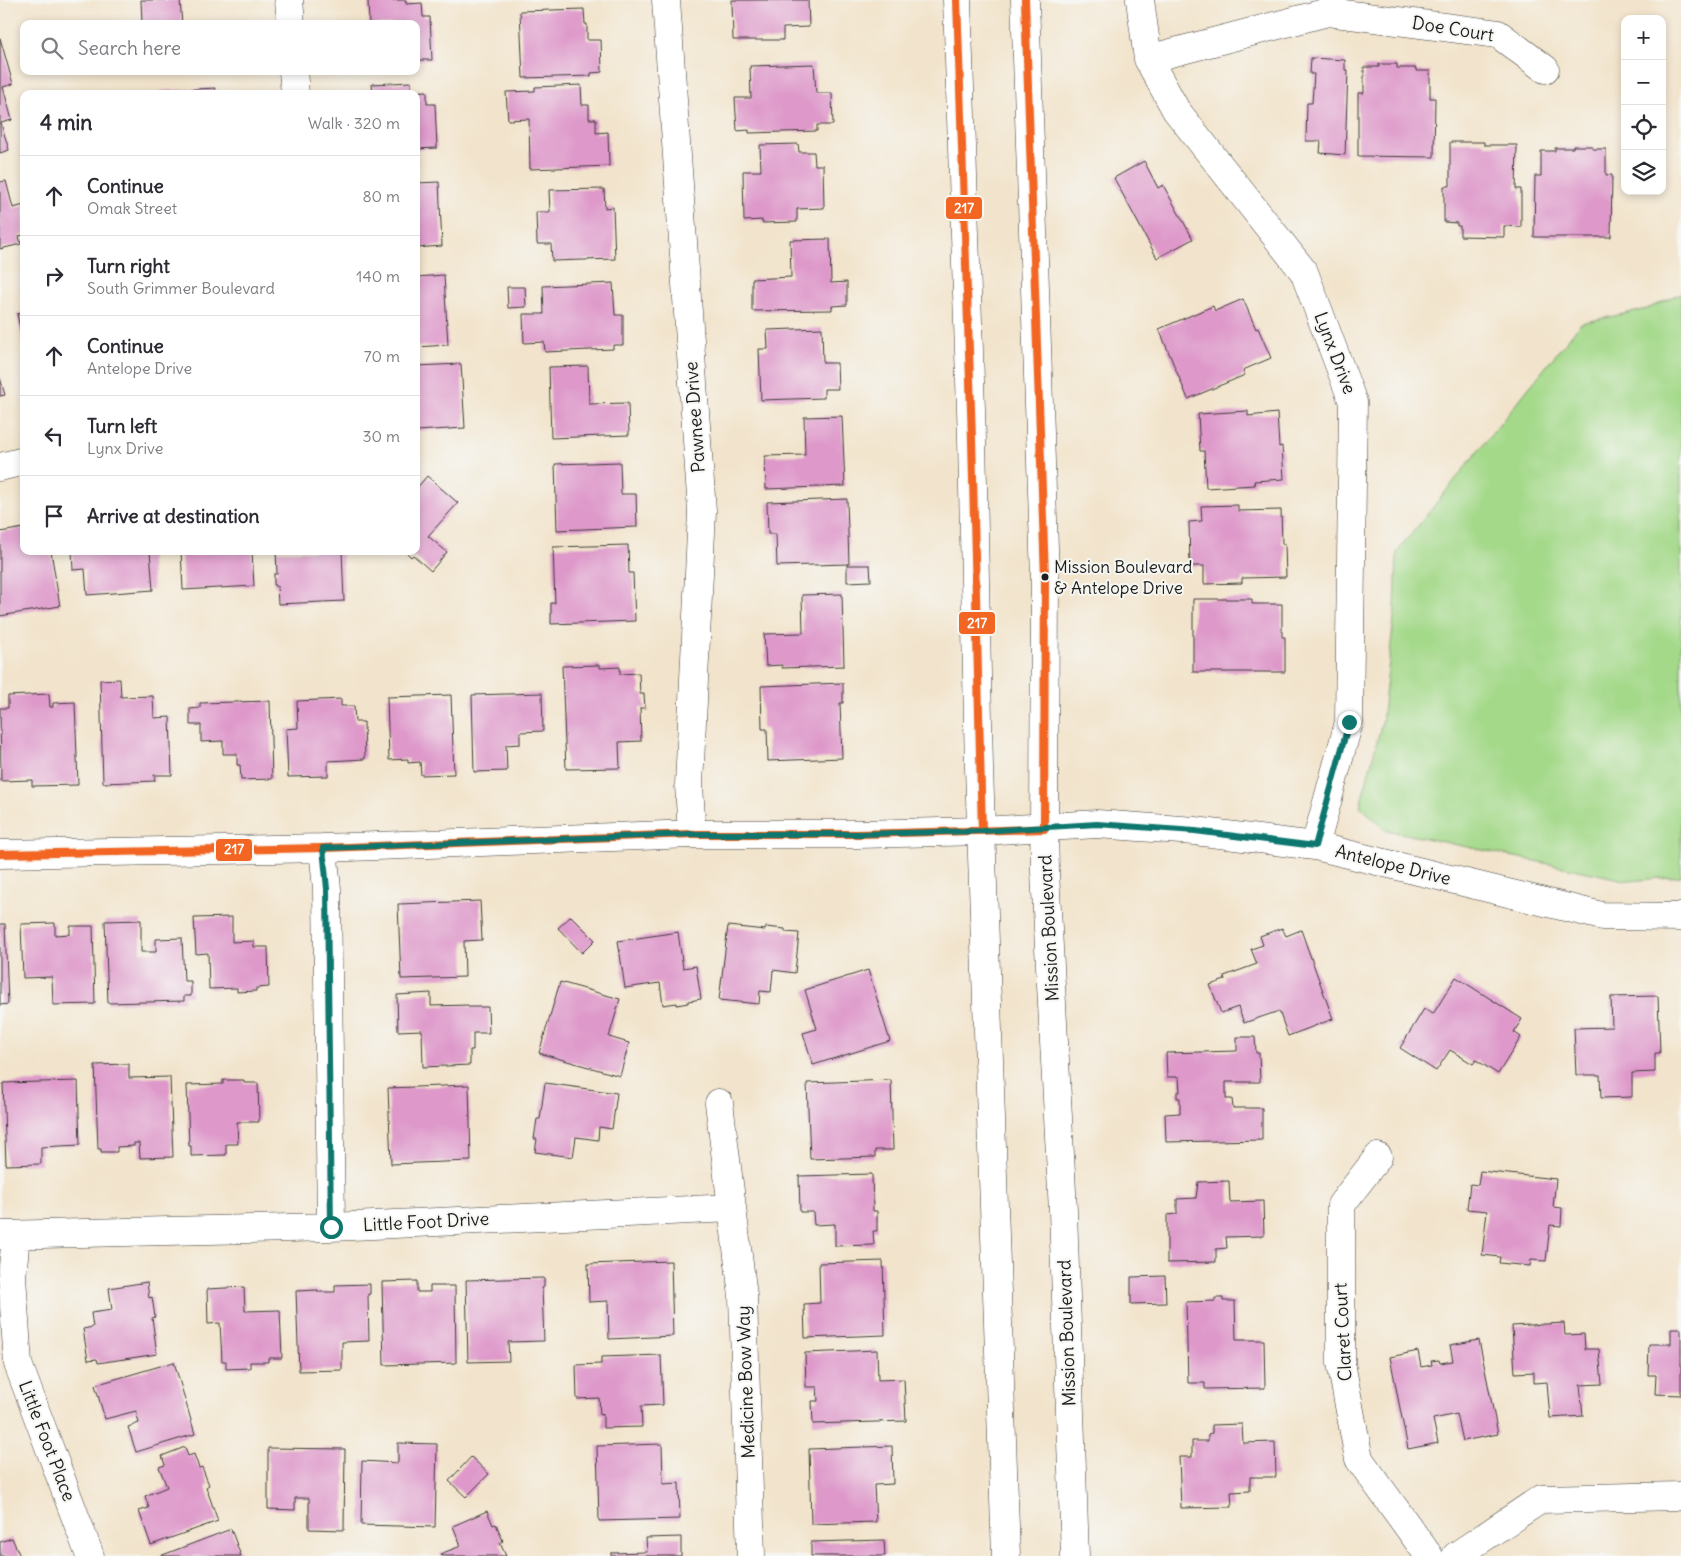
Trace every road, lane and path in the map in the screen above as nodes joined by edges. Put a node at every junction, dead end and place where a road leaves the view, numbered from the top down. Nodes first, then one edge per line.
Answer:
1 (289, 0) edge
2 (666, 0) edge
3 (957, 0) edge
4 (1025, 0) edge
5 (1140, 0) edge
6 (291, 20) edge
7 (1148, 58) junction
8 (1545, 69) dead end
9 (293, 75) edge
10 (294, 90) edge
11 (20, 463) edge
12 (0, 468) edge
13 (1044, 828) junction
14 (982, 831) junction
15 (692, 834) junction
16 (1315, 846) junction
17 (323, 848) junction
18 (0, 854) edge
19 (1681, 917) edge
20 (719, 1104) dead end
21 (1378, 1157) dead end
22 (732, 1208) junction
23 (331, 1227) junction
24 (8, 1235) edge
25 (1681, 1496) edge
26 (90, 1556) edge
27 (751, 1556) edge
28 (1006, 1556) edge
29 (1075, 1556) edge
30 (1429, 1556) edge
31 (1456, 1556) edge

1 - 6 street
2 - 15 street, Pawnee Drive
3 - 14 street
4 - 13 street, Mission Boulevard
5 - 7 street, Lynx Drive
7 - 8 street, Doe Court
7 - 16 street, Lynx Drive
9 - 10 street
11 - 12 street
13 - 14 street, Antelope Drive
13 - 16 street, Antelope Drive
13 - 29 street, Mission Boulevard
14 - 15 street, Antelope Drive
14 - 28 street
15 - 17 street, Antelope Drive
16 - 19 street, Antelope Drive
17 - 18 street, Antelope Drive
17 - 23 street
20 - 22 street, Medicine Bow Way
21 - 30 street, Claret Court
22 - 23 street, Little Foot Drive
22 - 27 street, Medicine Bow Way
23 - 24 street, Little Foot Drive
24 - 26 street, Little Foot Place
25 - 31 street

